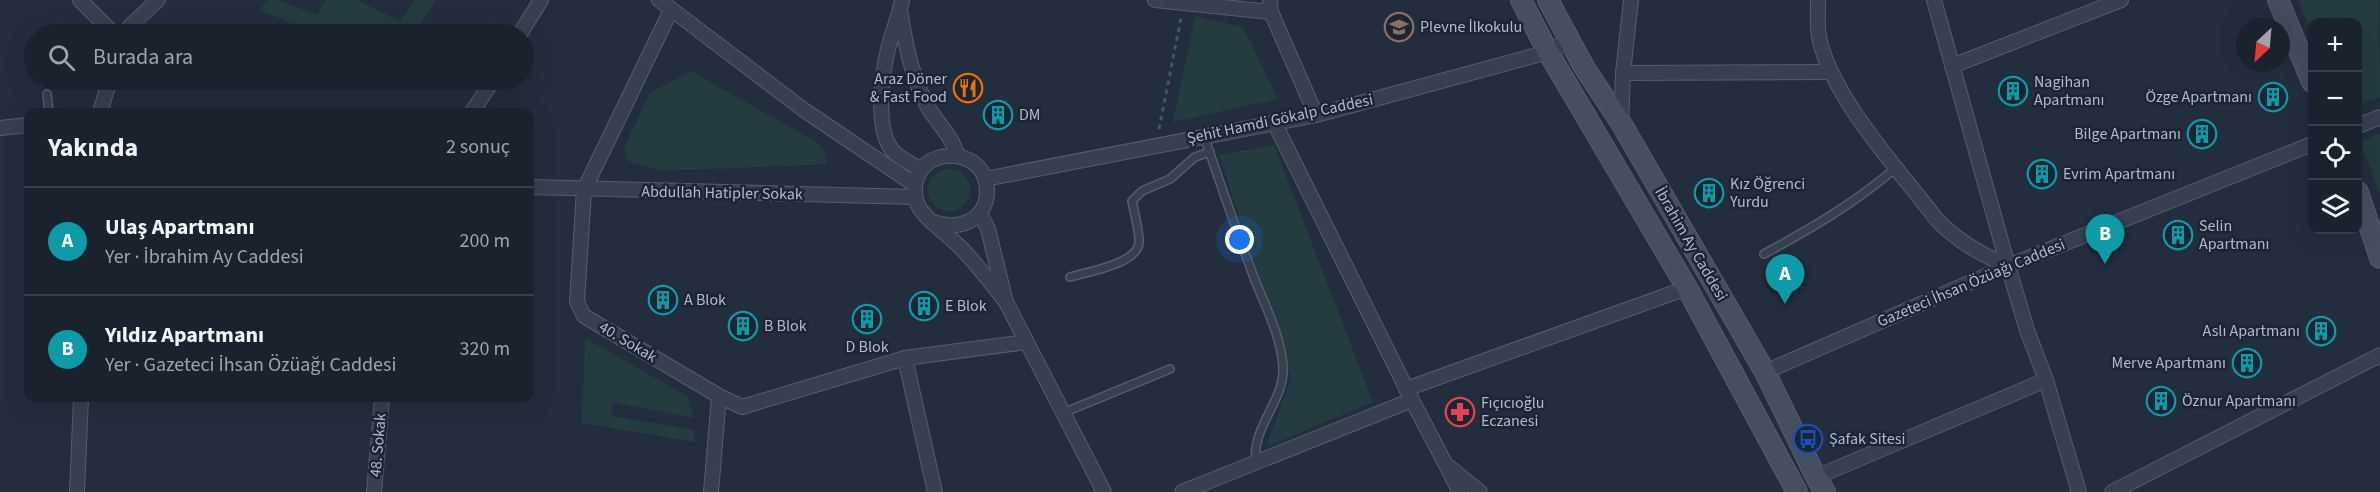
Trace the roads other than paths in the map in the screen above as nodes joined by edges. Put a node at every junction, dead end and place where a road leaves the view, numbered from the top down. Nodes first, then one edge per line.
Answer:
1 (80, 0) edge
2 (158, 0) edge
3 (541, 0) edge
4 (659, 0) edge
5 (1155, 0) edge
6 (1521, 0) edge
7 (1548, 0) edge
8 (1631, 0) edge
9 (1818, 0) edge
10 (1934, 0) edge
11 (2121, 0) edge
12 (2278, 0) edge
13 (1209, 3) edge
14 (902, 5) edge
15 (1271, 6) edge
16 (671, 10) junction
17 (104, 24) edge
18 (132, 24) edge
19 (526, 24) edge
20 (1570, 40) junction
21 (1548, 52) junction
22 (1952, 66) junction
23 (1831, 72) junction
24 (2309, 72) edge
25 (1623, 73) junction
26 (107, 90) edge
27 (486, 90) edge
28 (47, 94) dead end
29 (49, 108) edge
30 (101, 108) edge
31 (474, 108) edge
32 (1316, 115) junction
33 (2380, 117) edge
34 (1274, 122) junction
35 (1621, 123) junction
36 (2362, 124) edge
37 (24, 125) edge
38 (0, 128) edge
39 (1204, 136) junction
40 (2308, 146) edge
41 (1210, 152) junction
42 (957, 154) junction
43 (1897, 167) junction
44 (921, 170) junction
45 (985, 179) junction
46 (534, 187) edge
47 (584, 190) junction
48 (915, 191) junction
49 (2362, 204) edge
50 (980, 213) junction
51 (931, 221) junction
52 (1764, 254) dead end
53 (2380, 258) edge
54 (2008, 266) junction
55 (1070, 277) dead end
56 (1687, 288) junction
57 (1006, 302) junction
58 (1026, 342) junction
59 (2380, 355) edge
60 (905, 358) junction
61 (1170, 369) dead end
62 (1765, 372) junction
63 (2046, 380) junction
64 (1409, 395) junction
65 (719, 396) junction
66 (81, 402) edge
67 (382, 402) edge
68 (1063, 413) junction
69 (1256, 462) junction
70 (1444, 462) junction
71 (1821, 484) edge
72 (77, 492) edge
73 (374, 492) edge
74 (711, 492) edge
75 (935, 492) edge
76 (1104, 492) edge
77 (1182, 492) edge
78 (1460, 492) edge
79 (1480, 492) edge
80 (1797, 492) edge
81 (2079, 492) edge
82 (2112, 492) edge

1 - 17 street
2 - 18 street
3 - 19 street
4 - 16 street
5 - 13 street
6 - 21 main road, İbrahim Ay Caddesi
7 - 20 main road, İbrahim Ay Caddesi
8 - 25 street
9 - 23 street
10 - 22 street
11 - 22 street
12 - 24 main road
13 - 15 street
14 - 42 street
14 - 44 street
15 - 32 street
16 - 47 street
16 - 48 street
20 - 21 street, Şehit Hamdi Gökalp Caddesi
20 - 35 main road, İbrahim Ay Caddesi
21 - 32 street, Şehit Hamdi Gökalp Caddesi
21 - 56 main road, İbrahim Ay Caddesi
22 - 54 street
23 - 25 street
23 - 43 street
25 - 35 street
26 - 30 street
27 - 31 street
28 - 29 lane
32 - 34 street, Şehit Hamdi Gökalp Caddesi
33 - 36 street
34 - 39 street, Şehit Hamdi Gökalp Caddesi
34 - 64 street
35 - 62 main road, İbrahim Ay Caddesi
37 - 38 street
39 - 41 lane
39 - 45 street, Şehit Hamdi Gökalp Caddesi
40 - 54 street, Gazeteci İhsan Özüağı Caddesi
41 - 55 lane
41 - 69 lane
42 - 44 street
42 - 45 street
43 - 52 lane
43 - 54 street
44 - 48 street
45 - 50 street
46 - 47 street, Abdullah Hatipler Sokak
47 - 48 street, Abdullah Hatipler Sokak
47 - 65 street, 40. Sokak
48 - 51 street
49 - 53 main road
50 - 51 street
50 - 57 street
51 - 57 street
54 - 62 street, Gazeteci İhsan Özüağı Caddesi
54 - 63 street
56 - 64 street
56 - 80 main road, İbrahim Ay Caddesi
57 - 58 street
58 - 60 street, 40. Sokak
58 - 68 street
59 - 82 street
60 - 65 street, 40. Sokak
60 - 75 street
61 - 68 lane
62 - 71 main road, İbrahim Ay Caddesi
63 - 71 street
63 - 81 street
64 - 69 street
64 - 70 street
65 - 74 street
66 - 72 street
67 - 73 street, 48. Sokak
68 - 76 street
69 - 77 street
70 - 78 street
70 - 79 street

